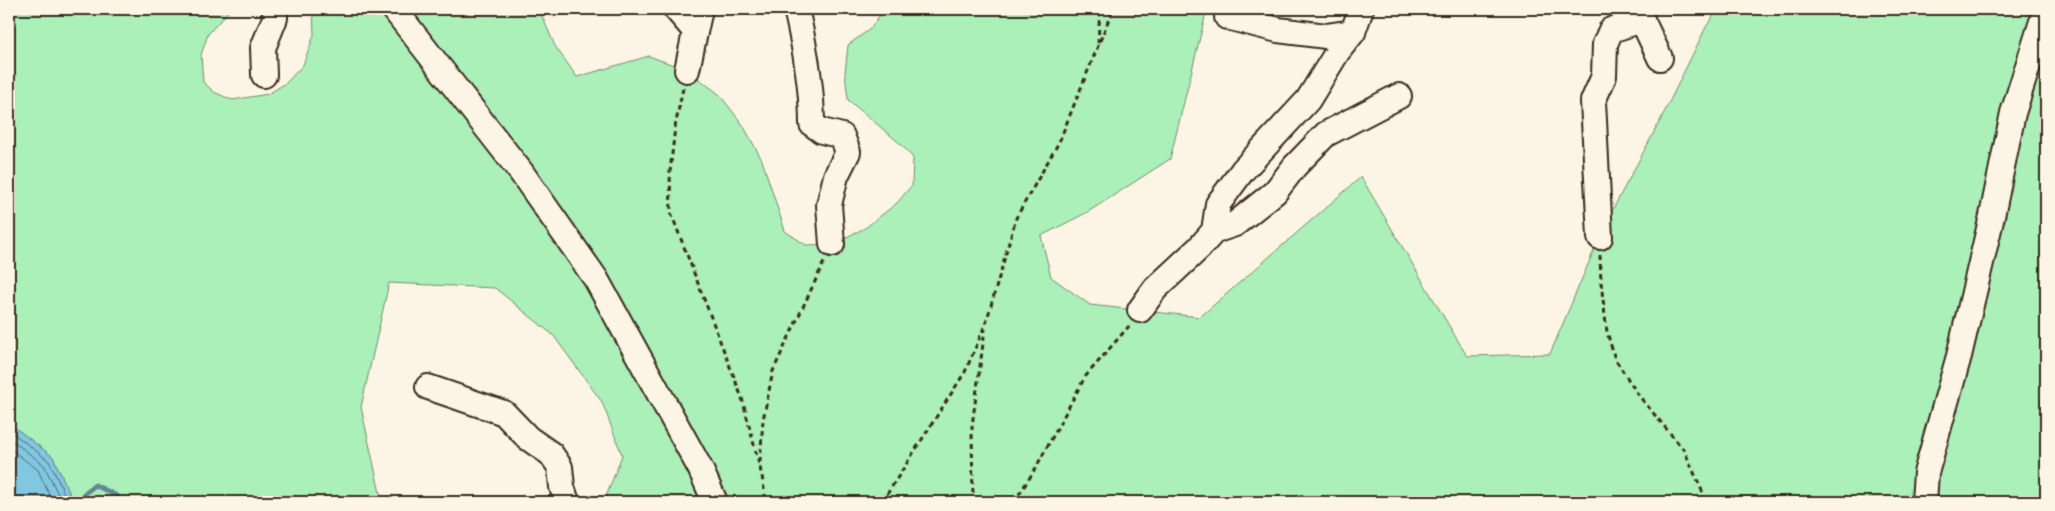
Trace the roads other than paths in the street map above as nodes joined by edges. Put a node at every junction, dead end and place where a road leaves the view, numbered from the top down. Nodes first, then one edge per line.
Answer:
1 (275, 9) edge
2 (394, 9) edge
3 (676, 9) edge
4 (796, 9) edge
5 (1361, 9) edge
6 (2046, 9) edge
7 (1639, 14) edge
8 (1228, 17) dead end
9 (697, 20) edge
10 (1353, 32) junction
11 (1660, 58) dead end
12 (687, 70) road end
13 (264, 75) dead end
14 (1399, 96) dead end
15 (1214, 231) junction
16 (1600, 237) road end
17 (832, 244) road end
18 (1140, 310) road end
19 (428, 387) dead end
20 (567, 502) edge
21 (715, 502) edge
22 (1924, 502) edge

1 - 13 street
2 - 21 street
3 - 9 street
4 - 17 street
5 - 10 street
6 - 22 street
7 - 11 street
7 - 16 street
8 - 10 street
9 - 12 street
10 - 15 street
14 - 15 street
15 - 18 street
19 - 20 street

